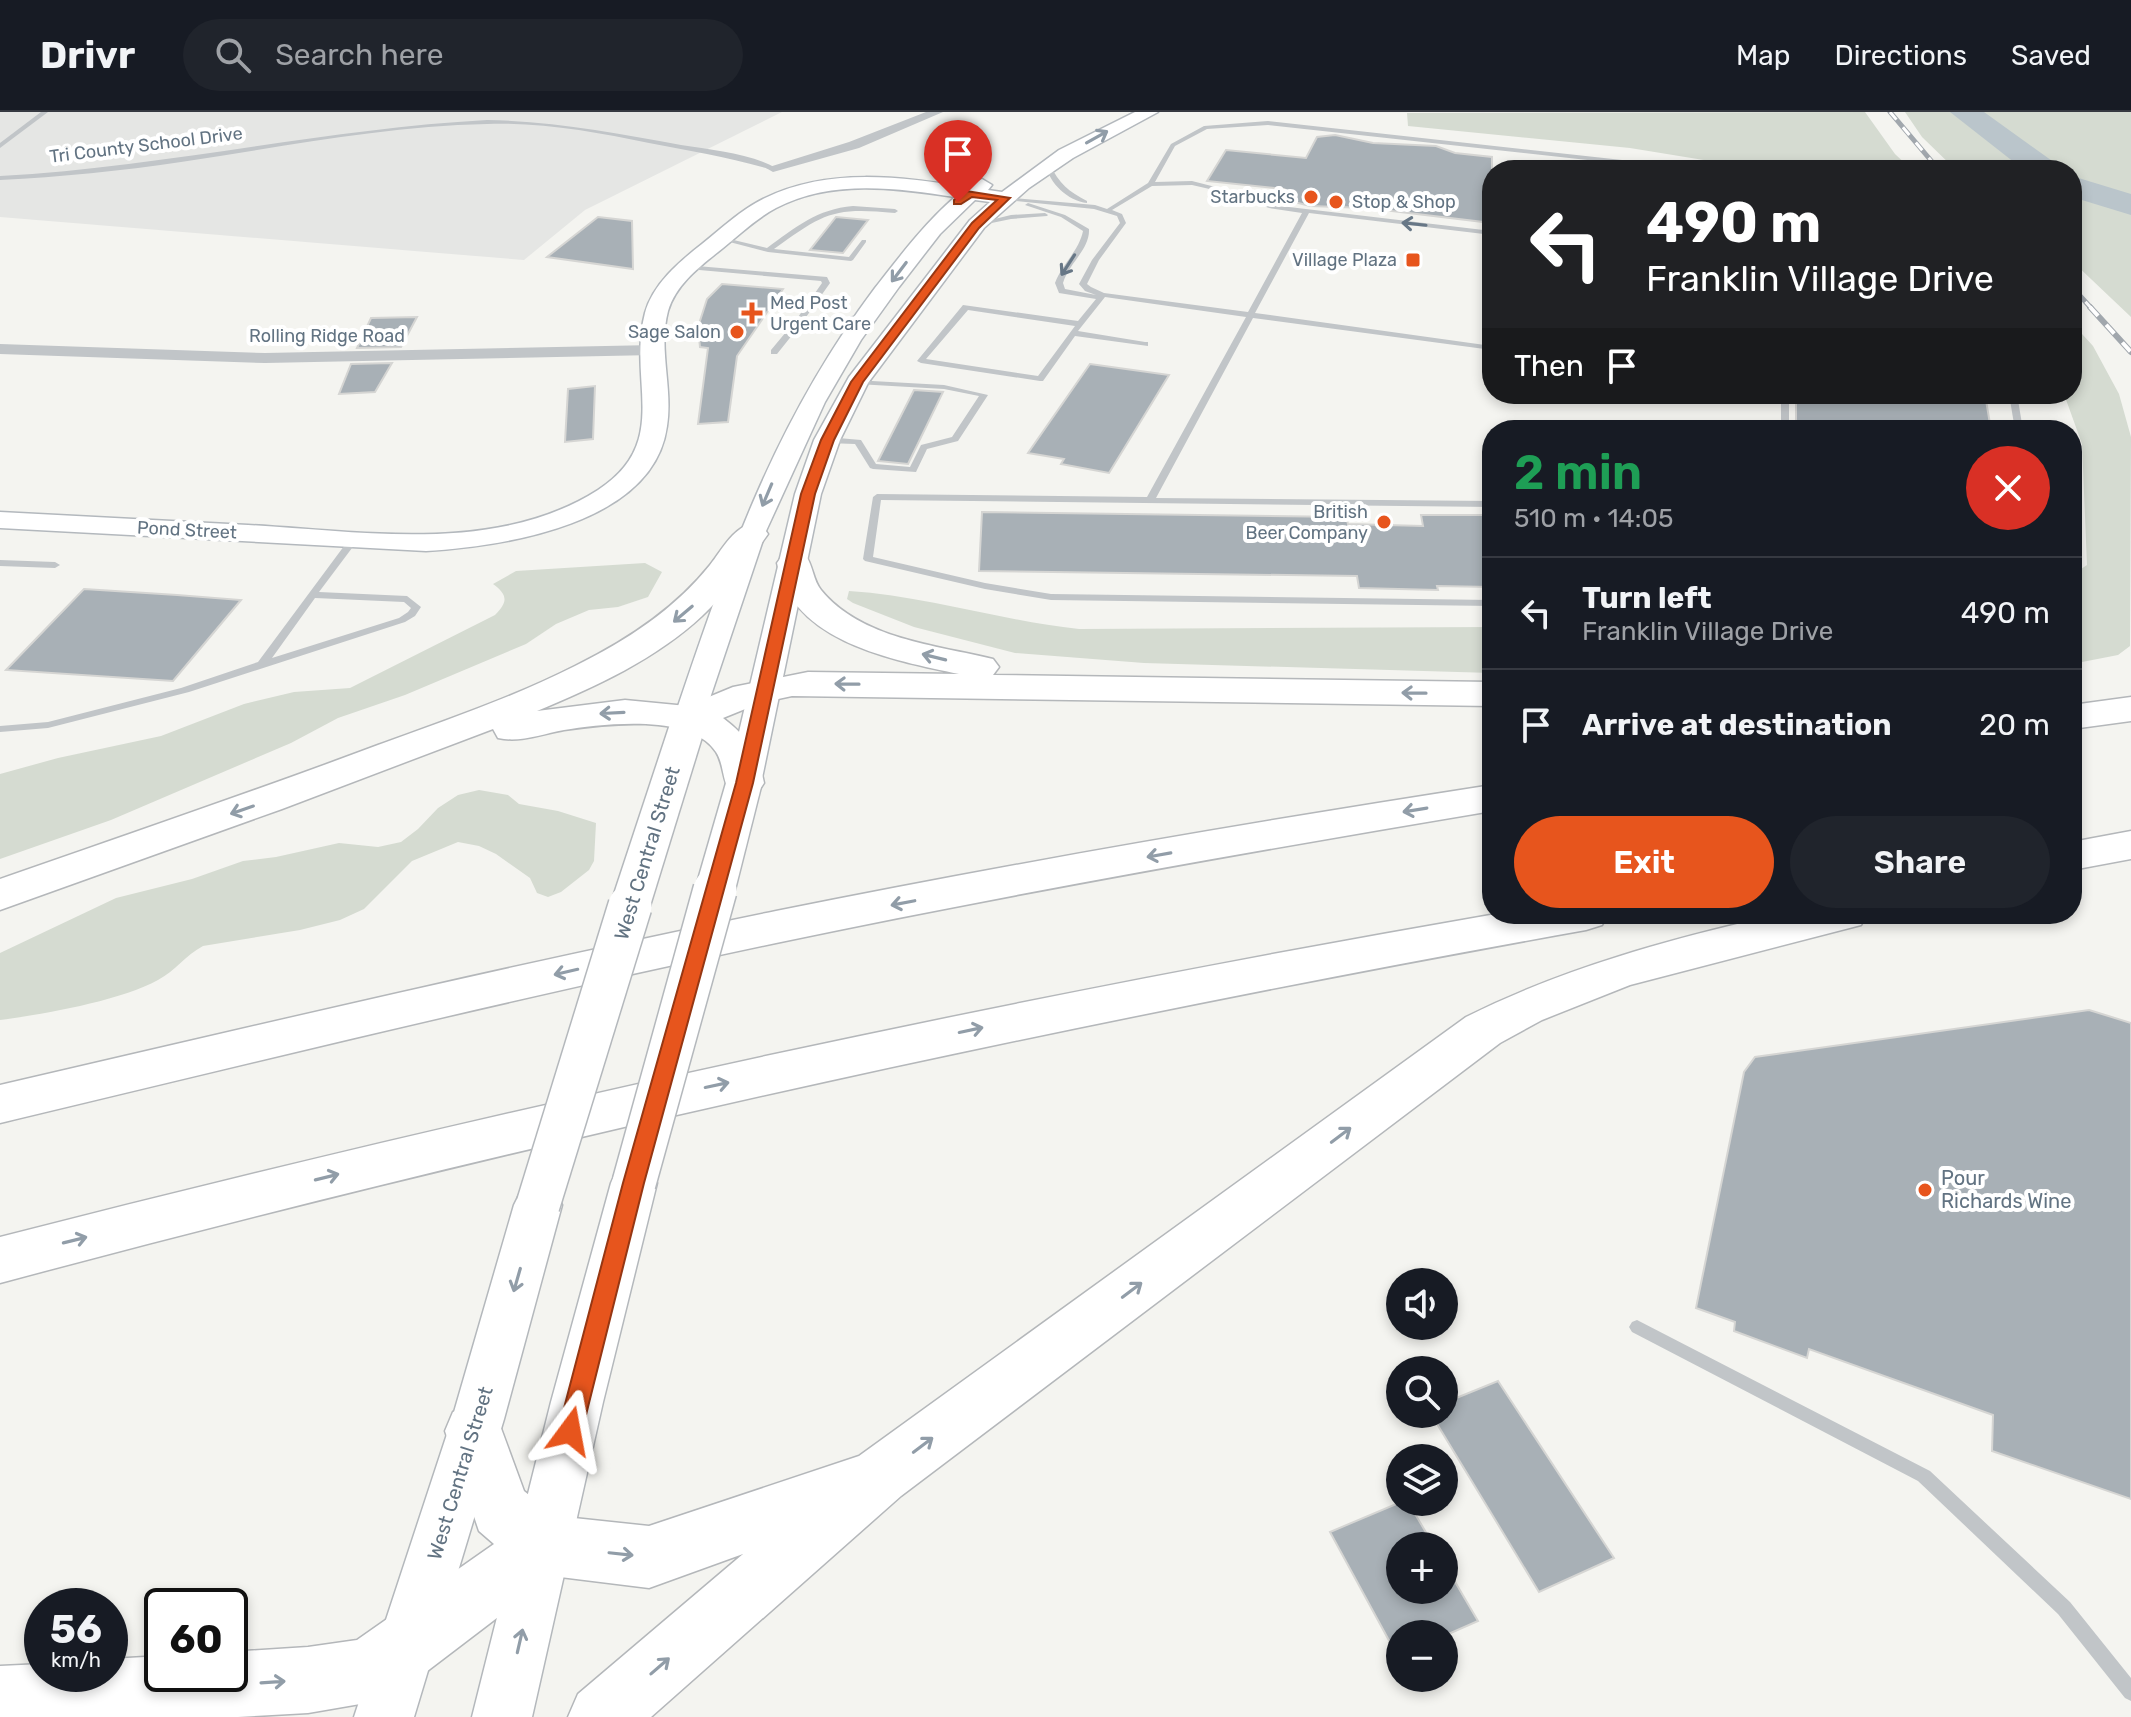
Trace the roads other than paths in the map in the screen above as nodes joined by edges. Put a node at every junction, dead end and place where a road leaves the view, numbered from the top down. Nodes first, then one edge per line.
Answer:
1 (45, 112) edge
2 (937, 112) edge
3 (1149, 112) edge
4 (0, 146) edge
5 (1604, 160) edge
6 (1048, 166) junction
7 (773, 168) junction
8 (996, 174) dead end
9 (0, 178) edge
10 (1151, 184) junction
11 (815, 187) junction
12 (970, 194) junction
13 (1005, 198) junction
14 (1095, 207) junction
15 (1110, 209) junction
16 (895, 211) dead end
17 (1306, 212) junction
18 (1063, 216) junction
19 (977, 224) junction
20 (1482, 232) edge
21 (721, 239) junction
22 (864, 241) dead end
23 (768, 250) junction
24 (688, 267) junction
25 (1103, 295) junction
26 (866, 315) junction
27 (1248, 315) junction
28 (799, 322) junction
29 (822, 324) junction
30 (1080, 324) junction
31 (1074, 333) junction
32 (853, 336) junction
33 (1145, 344) dead end
34 (1482, 347) edge
35 (0, 349) edge
36 (654, 350) junction
37 (774, 352) dead end
38 (857, 382) junction
39 (827, 440) junction
40 (1151, 498) junction
41 (1482, 504) edge
42 (0, 520) edge
43 (751, 534) junction
44 (364, 541) junction
45 (0, 563) edge
46 (794, 563) junction
47 (55, 565) dead end
48 (314, 595) junction
49 (1482, 603) edge
50 (262, 664) junction
51 (1149, 688) junction
52 (766, 689) junction
53 (1482, 694) edge
54 (689, 721) junction
55 (0, 729) edge
56 (744, 783) junction
57 (304, 788) junction
58 (1482, 800) edge
59 (2131, 836) edge
60 (2131, 845) edge
61 (2082, 849) edge
62 (2082, 850) edge
63 (0, 895) edge
64 (1531, 924) edge
65 (1806, 924) edge
66 (0, 1104) edge
67 (0, 1260) edge
68 (1637, 1327) dead end
69 (474, 1431) junction
70 (880, 1476) junction
71 (543, 1545) junction
72 (403, 1649) junction
73 (2131, 1692) edge
74 (0, 1699) edge
75 (384, 1717) edge
76 (502, 1717) edge
77 (601, 1717) edge

1 - 4 lane
2 - 7 street
6 -> 3 main road
5 - 10 lane
6 - 13 main road
6 - 14 lane
7 - 9 lane, Tri County School Drive
7 - 11 street, Tri County School Drive
8 - 12 main road, West Central Street
10 - 15 lane
10 - 17 lane
11 - 12 main road, Pond Street
11 - 21 main road, Pond Street
12 - 13 main road, Pond Street
12 -> 26 main road, West Central Street
13 - 14 lane
13 - 18 lane
13 - 19 main road
14 - 15 lane
15 - 25 lane
16 - 23 lane
20 -> 17 lane
17 - 27 lane
18 - 19 lane
18 -> 25 lane
19 - 38 main road
21 - 23 lane
21 - 24 main road, Pond Street
22 - 23 lane
24 - 28 lane
24 - 36 main road, Pond Street
25 - 27 lane
25 - 30 lane
26 - 29 lane
26 - 32 main road, West Central Street
27 - 34 lane
27 - 40 lane
28 - 29 lane
28 - 37 lane
29 - 32 lane
30 - 31 lane
30 - 31 lane
31 - 33 lane
32 -> 43 main road, West Central Street
35 - 36 street, Rolling Ridge Road
36 - 44 main road, Pond Street
38 - 39 main road
38 - 39 lane
39 - 46 main road
40 - 41 lane
40 - 49 lane
42 - 44 main road, Pond Street
43 - 54 main road, West Central Street
43 -> 57 highway
44 - 48 lane
45 - 47 lane
51 -> 46 highway
46 - 52 main road
48 - 50 lane
48 - 50 lane
50 - 55 lane
51 -> 52 highway
53 -> 51 highway
52 - 54 highway
52 - 56 main road
54 - 56 highway
54 -> 57 highway
54 -> 69 main road, West Central Street, bridge
56 - 71 main road, bridge
57 -> 63 highway
58 -> 66 highway
59 - 61 highway
60 - 62 highway
67 -> 64 highway
70 -> 65 highway
68 - 73 lane
69 - 71 highway
69 - 72 main road, West Central Street
71 -> 70 highway
77 -> 70 highway
71 - 72 highway
76 -> 71 main road
74 -> 72 highway
72 - 75 main road, West Central Street

